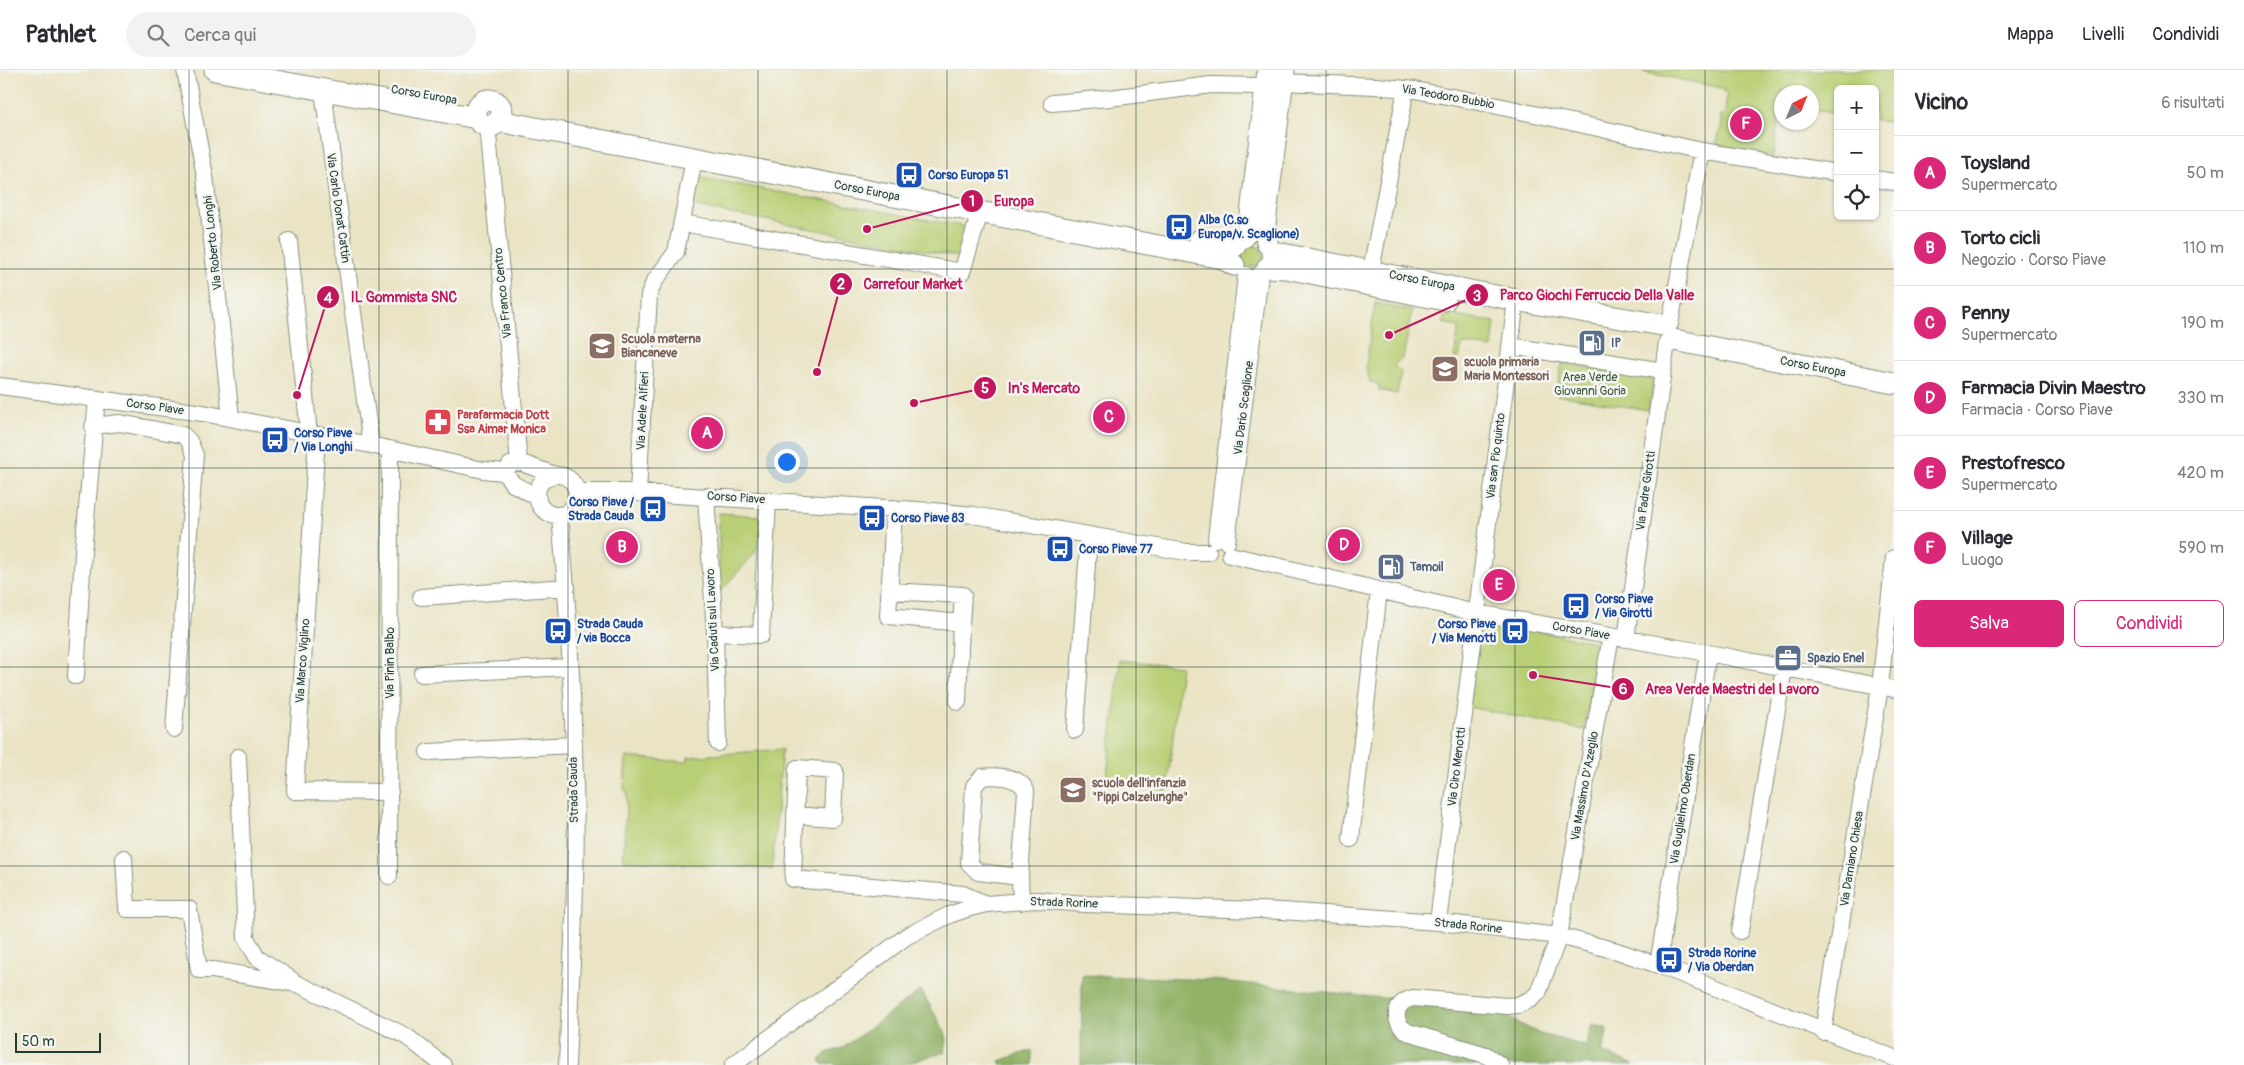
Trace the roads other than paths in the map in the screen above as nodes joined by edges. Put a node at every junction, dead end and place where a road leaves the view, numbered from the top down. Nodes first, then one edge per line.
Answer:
1 (185, 70) edge
2 (216, 70) edge
3 (280, 70) edge
4 (1275, 77) edge
5 (1210, 78) edge
6 (1406, 89) junction
7 (323, 91) junction
8 (1052, 103) dead end
9 (488, 115) junction
10 (1702, 150) junction
11 (694, 159) junction
12 (1834, 172) edge
13 (1879, 180) edge
14 (1894, 182) edge
15 (978, 218) dead end
16 (682, 223) junction
17 (289, 241) dead end
18 (1253, 257) junction
19 (1371, 270) junction
20 (1515, 306) junction
21 (1668, 333) junction
22 (1511, 346) junction
23 (1894, 369) edge
24 (1663, 371) junction
25 (1894, 383) edge
26 (0, 385) edge
27 (97, 399) junction
28 (231, 418) junction
29 (94, 426) junction
30 (313, 435) junction
31 (371, 445) junction
32 (390, 449) junction
33 (518, 462) junction
34 (504, 472) junction
35 (555, 475) junction
36 (577, 492) junction
37 (638, 493) junction
38 (706, 496) junction
39 (538, 497) junction
40 (768, 500) junction
41 (894, 508) junction
42 (560, 514) junction
43 (1089, 536) junction
44 (1220, 547) junction
45 (1894, 558) edge
46 (567, 587) junction
47 (1379, 590) junction
48 (889, 591) junction
49 (421, 597) dead end
50 (1476, 612) junction
51 (961, 623) junction
52 (715, 633) junction
53 (1622, 638) junction
54 (1708, 653) junction
55 (570, 667) junction
56 (1784, 668) junction
57 (422, 674) dead end
58 (76, 676) dead end
59 (1887, 688) edge
60 (958, 702) dead end
61 (174, 729) dead end
62 (1075, 730) dead end
63 (718, 743) dead end
64 (573, 745) junction
65 (428, 752) dead end
66 (238, 757) dead end
67 (390, 792) junction
68 (795, 815) dead end
69 (1351, 839) dead end
70 (124, 858) dead end
71 (389, 876) dead end
72 (1020, 877) junction
73 (1020, 902) junction
74 (986, 904) junction
75 (1438, 922) junction
76 (1740, 931) dead end
77 (1559, 936) junction
78 (1658, 965) junction
79 (298, 984) junction
80 (1823, 1032) junction
81 (1894, 1058) edge
82 (443, 1065) edge
83 (567, 1065) edge
84 (733, 1065) edge
85 (1500, 1065) edge

1 - 28 street, Via Roberto Longhi
2 - 7 main road
3 - 9 main road, Corso Europa
4 - 5 street, Via Teodoro Bubbio
4 - 6 street, Via Teodoro Bubbio
4 - 18 main road, Via Dario Scaglione
5 - 8 street, Via Teodoro Bubbio
6 - 10 street, Via Teodoro Bubbio
6 - 19 street
7 - 9 main road
7 - 31 street, Via Carlo Donat Cattin
9 - 11 main road, Corso Europa
9 - 18 main road, Corso Europa
9 - 33 street, Via Franco Centro
10 - 12 street, Via Teodoro Bubbio
10 - 21 street, Via Padre Girotti
11 - 16 street, Via Adele Alfieri
11 - 18 main road, Corso Europa
13 - 14 street
15 - 16 street
16 - 37 street, Via Adele Alfieri
17 - 30 street
18 - 19 main road, Corso Europa
18 - 20 main road, Corso Europa
18 - 44 street, Via Dario Scaglione
19 - 20 main road, Corso Europa
20 - 21 main road, Corso Europa
20 - 22 street, Via san Pio quinto
21 - 23 main road, Corso Europa
21 - 24 street, Via Padre Girotti
21 - 25 main road, Corso Europa
22 - 24 street
22 - 50 street, Via san Pio quinto
24 - 53 street, Via Padre Girotti
26 - 27 street, Corso Piave
27 - 28 street, Corso Piave
27 - 29 street
28 - 30 street, Corso Piave
29 - 58 street
29 - 61 street
30 - 31 street, Corso Piave
30 - 67 street, Via Marco Viglino
31 - 32 street, Corso Piave
32 - 34 street, Corso Piave
32 - 67 street, Via Pinin Balbo
33 - 34 street
33 - 35 street
34 - 39 street
35 - 36 street
35 - 39 street
36 - 37 street, Corso Piave
36 - 42 street
37 - 38 street, Corso Piave
38 - 40 street, Corso Piave
38 - 52 street, Via Caduti sul Lavoro
39 - 42 street
40 - 41 street, Corso Piave
40 - 52 street
41 - 43 street, Corso Piave
41 - 48 street
42 - 46 street, Strada Cauda
43 - 44 street, Corso Piave
43 - 62 street
44 - 47 street, Corso Piave
45 - 59 street, Via Damiano Chiesa
46 - 49 street
46 - 55 street, Strada Cauda
47 - 50 street, Corso Piave
47 - 69 street
48 - 51 street
48 - 51 street
50 - 53 street, Corso Piave
50 - 75 street, Via Ciro Menotti
51 - 60 street
52 - 63 street, Via Caduti sul Lavoro
53 - 54 street, Corso Piave
53 - 77 street, Via Massimo D'Azeglio
54 - 56 street, Corso Piave
54 - 78 street, Via Guglielmo Oberdan
55 - 57 street
55 - 64 street, Strada Cauda
56 - 59 street, Corso Piave
56 - 76 street
59 - 80 street, Via Damiano Chiesa
64 - 65 street
64 - 83 street, Strada Cauda
66 - 79 street
67 - 71 street, Via Pinin Balbo
68 - 74 street
70 - 79 street
72 - 72 street, Strada Rorine
72 - 73 street, Strada Rorine
73 - 74 street, Strada Rorine
73 - 75 street, Strada Rorine
74 - 84 street, Strada Rorine
75 - 77 street, Strada Rorine
77 - 78 street, Strada Rorine
77 - 85 street, Via Massimo D'Azeglio
78 - 80 street, Strada Rorine
79 - 82 street
80 - 81 street, Strada Rorine

